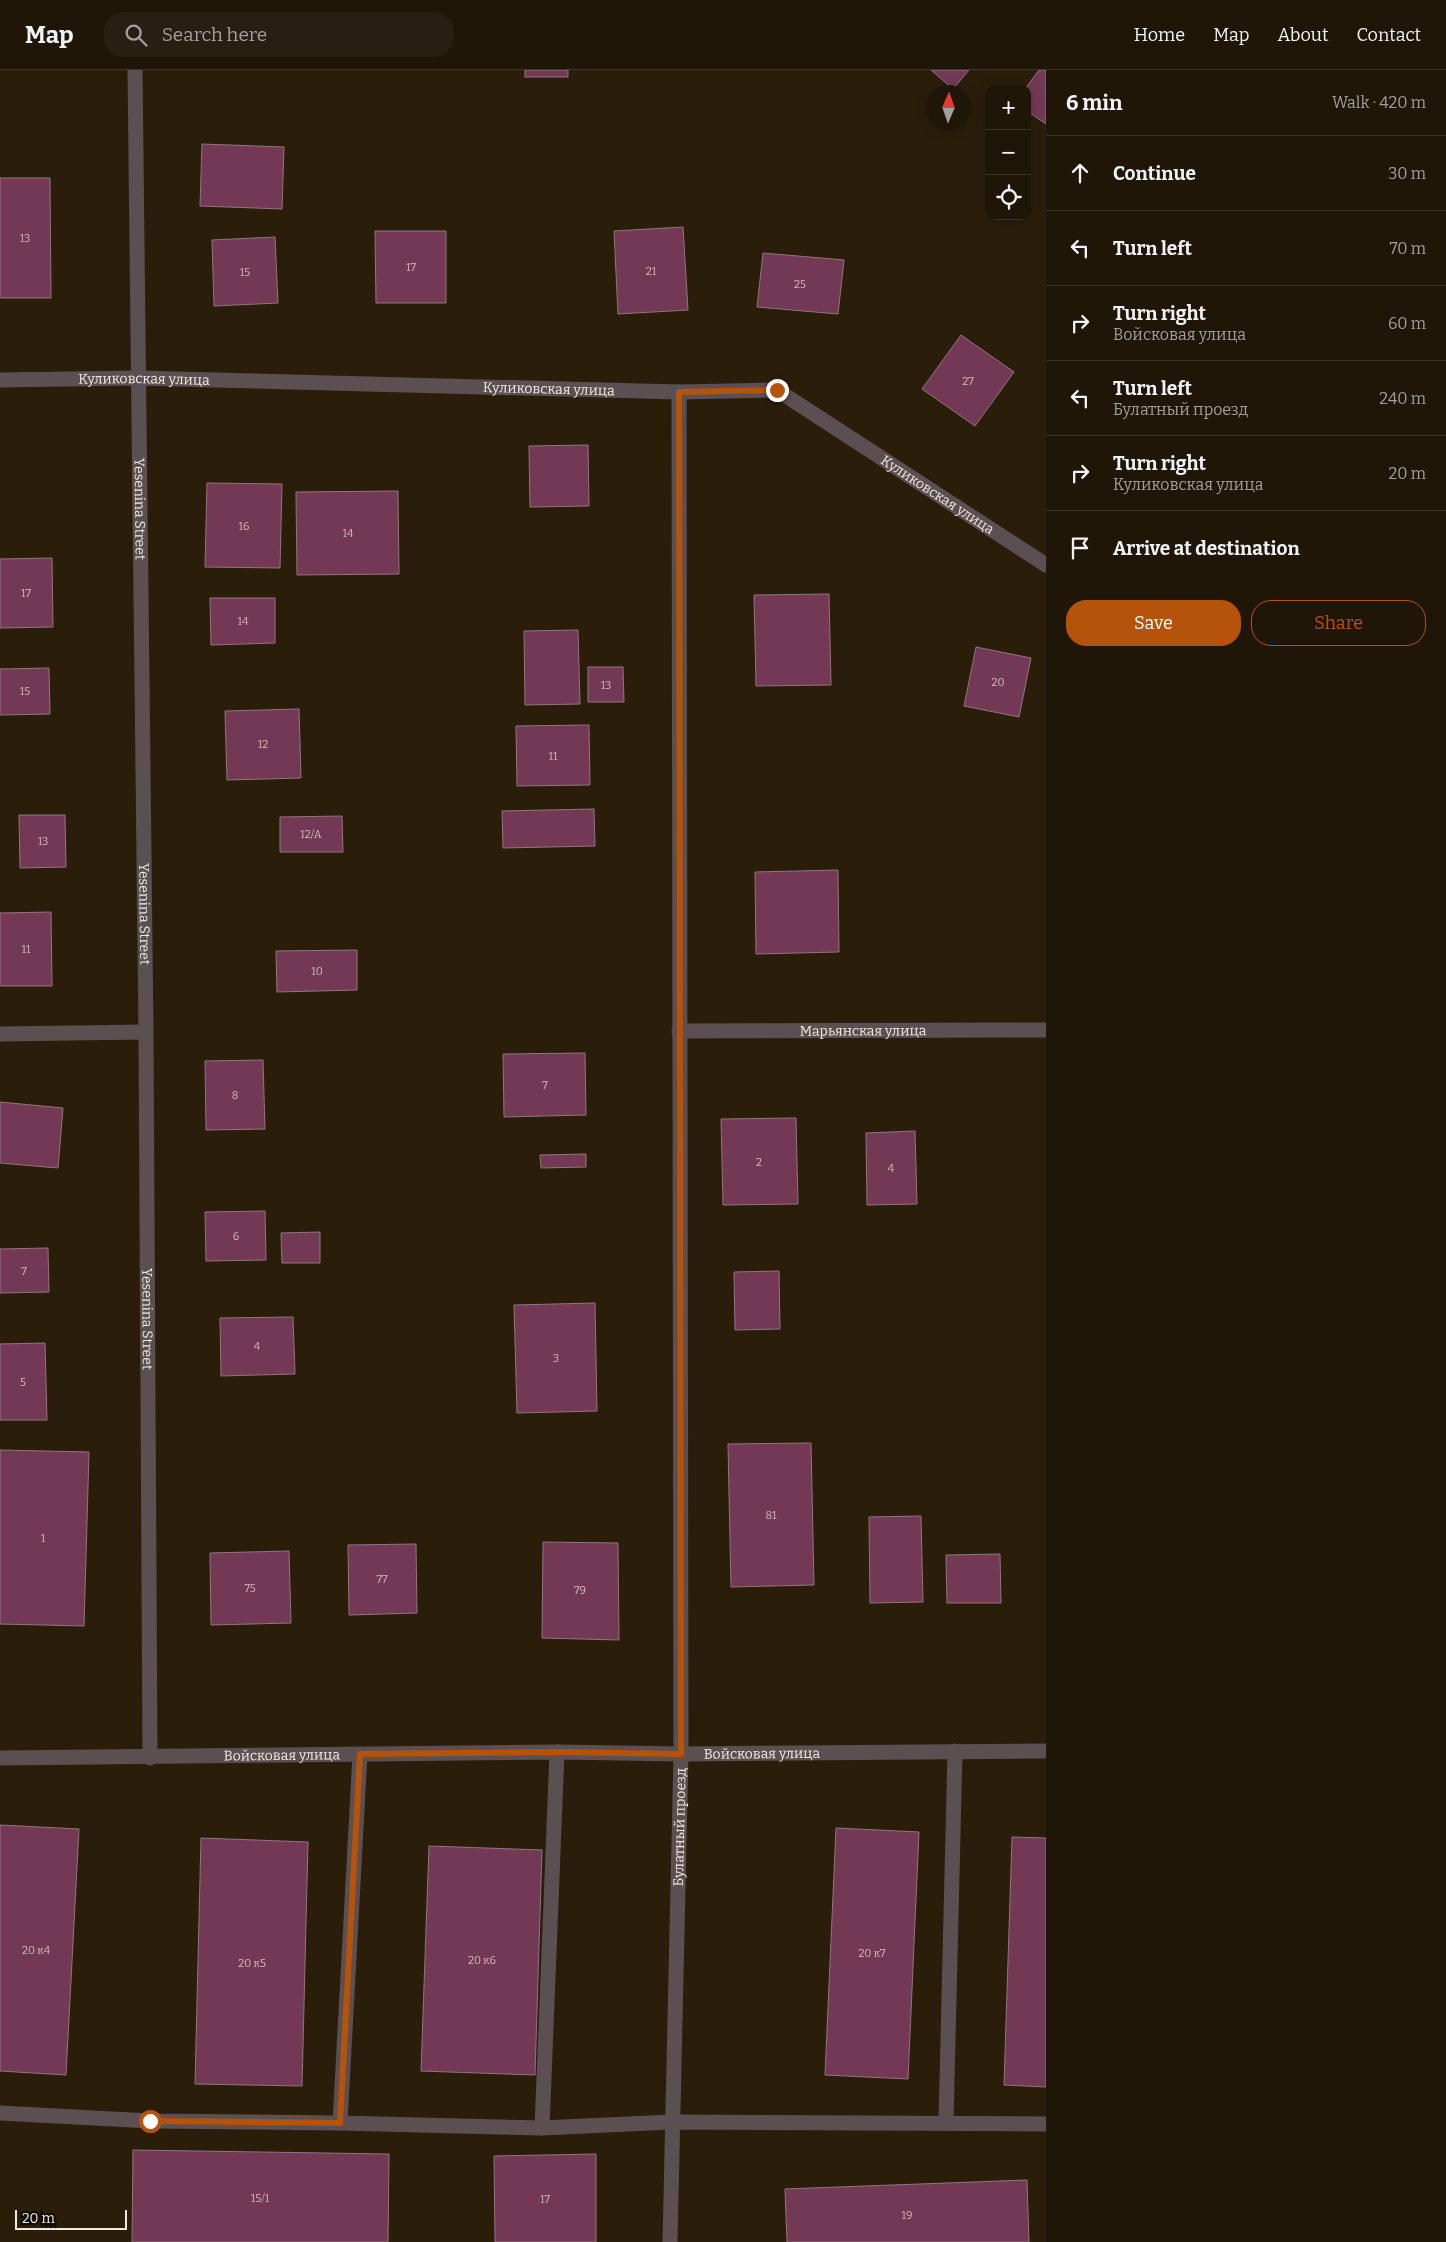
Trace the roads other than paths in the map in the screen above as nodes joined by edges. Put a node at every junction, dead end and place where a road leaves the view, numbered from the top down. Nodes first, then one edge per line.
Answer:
1 (135, 70) edge
2 (137, 378) junction
3 (0, 380) edge
4 (679, 392) junction
5 (1046, 565) edge
6 (1046, 1030) edge
7 (679, 1031) junction
8 (146, 1032) junction
9 (0, 1034) edge
10 (1046, 1750) edge
11 (955, 1751) junction
12 (557, 1752) junction
13 (360, 1754) junction
14 (681, 1754) junction
15 (0, 1758) edge
16 (150, 1758) junction
17 (0, 2113) edge
18 (671, 2122) junction
19 (946, 2122) junction
20 (340, 2123) junction
21 (1046, 2124) edge
22 (542, 2128) junction
23 (670, 2242) edge

1 - 2 street, Yesenina Street
2 - 3 street, Куликовская улица
2 - 4 street, Куликовская улица
2 - 8 street, Yesenina Street
4 - 5 street, Куликовская улица
4 - 7 street, Булатный проезд
6 - 7 street, Марьянская улица
7 - 14 street, Булатный проезд
8 - 9 street
8 - 16 street, Yesenina Street
10 - 11 street, Войсковая улица
11 - 14 street, Войсковая улица
11 - 19 street
12 - 13 street, Войсковая улица
12 - 14 street, Войсковая улица
12 - 22 street
13 - 16 street, Войсковая улица
13 - 20 street
14 - 18 street, Булатный проезд
15 - 16 street, Войсковая улица
17 - 20 street
18 - 19 street
18 - 22 street
18 - 23 street, Булатный проезд
19 - 21 street
20 - 22 street

